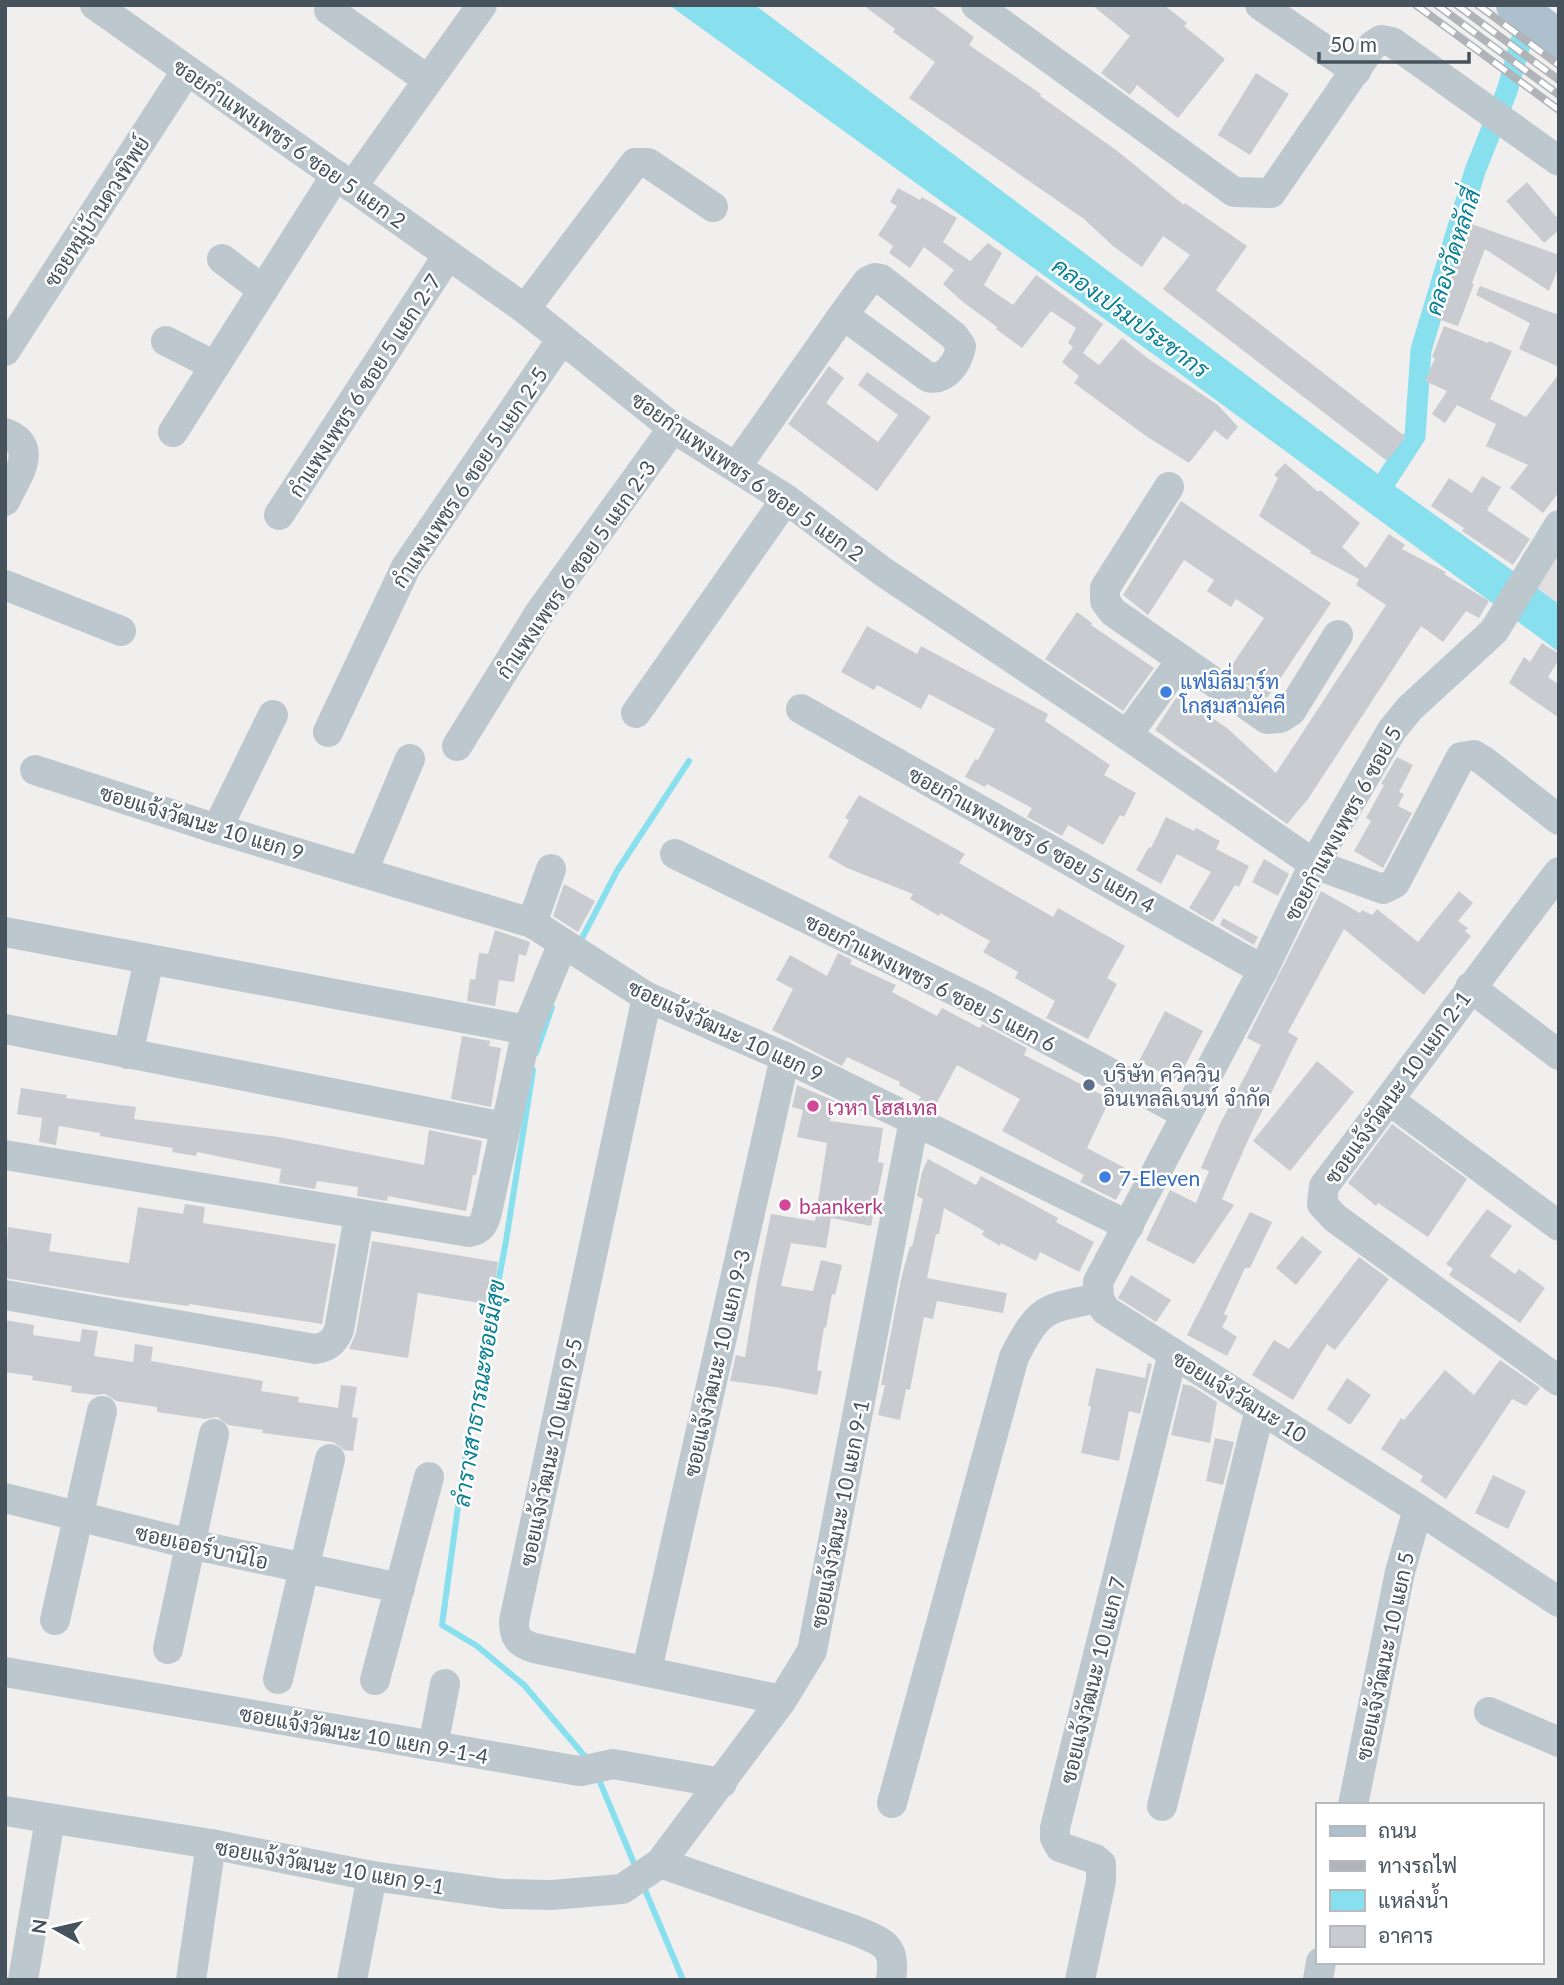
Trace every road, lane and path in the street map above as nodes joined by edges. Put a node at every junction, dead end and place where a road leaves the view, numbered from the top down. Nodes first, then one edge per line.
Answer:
1 (95, 5) edge
2 (976, 5) edge
3 (1260, 5) edge
4 (1515, 5) edge
5 (329, 10) dead end
6 (467, 11) edge
7 (130, 15) edge
8 (1553, 36) edge
9 (187, 70) junction
10 (1356, 71) junction
11 (428, 80) junction
12 (1559, 161) edge
13 (344, 181) junction
14 (713, 207) dead end
15 (448, 255) junction
16 (222, 259) dead end
17 (263, 290) junction
18 (525, 309) junction
19 (843, 315) dead end
20 (562, 339) junction
21 (166, 341) dead end
22 (5, 351) edge
23 (215, 366) junction
24 (673, 428) junction
25 (173, 432) dead end
26 (5, 433) edge
27 (736, 467) junction
28 (1169, 487) dead end
29 (786, 499) junction
30 (5, 501) edge
31 (279, 515) dead end
32 (1559, 525) edge
33 (5, 585) edge
34 (121, 631) dead end
35 (1338, 635) dead end
36 (1181, 661) junction
37 (802, 709) dead end
38 (636, 713) dead end
39 (273, 715) dead end
40 (328, 732) dead end
41 (1127, 735) junction
42 (457, 746) dead end
43 (410, 759) dead end
44 (35, 770) dead end
45 (1559, 820) edge
46 (217, 829) junction
47 (675, 854) dead end
48 (1314, 864) junction
49 (551, 869) dead end
50 (363, 872) junction
51 (1559, 872) edge
52 (533, 923) junction
53 (5, 932) edge
54 (571, 949) junction
55 (149, 960) junction
56 (1263, 970) junction
57 (1470, 987) junction
58 (648, 997) junction
59 (5, 1029) edge
60 (527, 1030) junction
61 (128, 1054) junction
62 (1559, 1055) edge
63 (785, 1056) junction
64 (1389, 1100) junction
65 (1186, 1114) junction
66 (914, 1120) junction
67 (504, 1127) junction
68 (5, 1155) edge
69 (359, 1216) junction
70 (1129, 1226) junction
71 (1559, 1226) edge
72 (5, 1295) edge
73 (1099, 1298) junction
74 (1173, 1353) junction
75 (1559, 1381) edge
76 (1260, 1409) junction
77 (103, 1411) dead end
78 (214, 1434) dead end
79 (330, 1459) dead end
80 (429, 1477) dead end
81 (5, 1498) edge
82 (1418, 1509) junction
83 (79, 1518) junction
84 (190, 1544) junction
85 (305, 1569) junction
86 (400, 1588) junction
87 (1559, 1602) edge
88 (55, 1620) dead end
89 (168, 1649) dead end
90 (647, 1670) junction
91 (5, 1672) edge
92 (278, 1679) dead end
93 (375, 1681) dead end
94 (444, 1684) dead end
95 (782, 1700) junction
96 (1489, 1712) dead end
97 (1559, 1742) edge
98 (433, 1746) junction
99 (722, 1783) junction
100 (892, 1803) dead end
101 (1353, 1803) edge
102 (1163, 1806) dead end
103 (5, 1811) edge
104 (50, 1819) junction
105 (211, 1844) junction
106 (656, 1866) junction
107 (372, 1876) junction
108 (23, 1980) edge
109 (191, 1980) edge
110 (352, 1980) edge
111 (891, 1980) edge
112 (1080, 1980) edge

1 - 7 street, ซอยกำแพงเพชร 6 ซอย 5 แยก 2
2 - 10 street
3 - 10 street
4 - 8 main road
5 - 11 street
6 - 11 street
7 - 9 street, ซอยกำแพงเพชร 6 ซอย 5 แยก 2
9 - 13 street, ซอยกำแพงเพชร 6 ซอย 5 แยก 2
9 - 22 street, ซอยหมู่บ้านดวงทิพย์
10 - 12 street
11 - 13 street
13 - 15 street, ซอยกำแพงเพชร 6 ซอย 5 แยก 2
13 - 17 street
14 - 18 street
15 - 18 street, ซอยกำแพงเพชร 6 ซอย 5 แยก 2
15 - 31 street, กำแพงเพชร 6 ซอย 5 แยก 2-7
16 - 17 street
17 - 23 street
18 - 20 street, ซอยกำแพงเพชร 6 ซอย 5 แยก 2
19 - 27 street
20 - 24 street, ซอยกำแพงเพชร 6 ซอย 5 แยก 2
20 - 40 street, กำแพงเพชร 6 ซอย 5 แยก 2-5
21 - 23 street
23 - 25 street
24 - 27 street, ซอยกำแพงเพชร 6 ซอย 5 แยก 2
24 - 42 street, กำแพงเพชร 6 ซอย 5 แยก 2-3
26 - 30 street
27 - 29 street, ซอยกำแพงเพชร 6 ซอย 5 แยก 2
28 - 36 street
29 - 38 street
29 - 41 street, ซอยกำแพงเพชร 6 ซอย 5 แยก 2
32 - 48 street, ซอยกำแพงเพชร 6 ซอย 5
33 - 34 street
35 - 36 street
36 - 41 street
37 - 56 street, ซอยกำแพงเพชร 6 ซอย 5 แยก 4
39 - 46 street
41 - 48 street, ซอยกำแพงเพชร 6 ซอย 5 แยก 2
43 - 50 street
44 - 46 street, ซอยแจ้งวัฒนะ 10 แยก 9
45 - 48 street, ซอยกำแพงเพชร 6 ซอย 5 แยก 2
46 - 50 street, ซอยแจ้งวัฒนะ 10 แยก 9
47 - 65 street, ซอยกำแพงเพชร 6 ซอย 5 แยก 6
48 - 56 street, ซอยกำแพงเพชร 6 ซอย 5
49 - 52 street
50 - 52 street, ซอยแจ้งวัฒนะ 10 แยก 9
51 - 57 street, ซอยแจ้งวัฒนะ 10 แยก 2-1
52 - 54 street, ซอยแจ้งวัฒนะ 10 แยก 9
53 - 55 street
54 - 58 street, ซอยแจ้งวัฒนะ 10 แยก 9
54 - 60 street
55 - 60 street
55 - 61 street
56 - 65 street, ซอยกำแพงเพชร 6 ซอย 5
57 - 62 street
57 - 64 street, ซอยแจ้งวัฒนะ 10 แยก 2-1
58 - 63 street, ซอยแจ้งวัฒนะ 10 แยก 9
58 - 90 street, ซอยแจ้งวัฒนะ 10 แยก 9-5
59 - 61 street
60 - 67 street
61 - 67 street
63 - 66 street, ซอยแจ้งวัฒนะ 10 แยก 9
63 - 90 street, ซอยแจ้งวัฒนะ 10 แยก 9-3
64 - 71 street
64 - 75 street, ซอยแจ้งวัฒนะ 10 แยก 2-1
65 - 70 street
66 - 70 street, ซอยแจ้งวัฒนะ 10 แยก 9
66 - 95 street, ซอยแจ้งวัฒนะ 10 แยก 9-1
67 - 69 street
68 - 69 street
69 - 72 street
70 - 73 street
73 - 74 street, ซอยแจ้งวัฒนะ 10
73 - 100 street
74 - 76 street, ซอยแจ้งวัฒนะ 10
74 - 112 street, ซอยแจ้งวัฒนะ 10 แยก 7
76 - 82 street, ซอยแจ้งวัฒนะ 10
76 - 102 street
77 - 83 street
78 - 84 street
79 - 85 street
80 - 86 street
81 - 83 street, ซอยเออร์บานิโอ
82 - 87 street, ซอยแจ้งวัฒนะ 10
82 - 101 street, ซอยแจ้งวัฒนะ 10 แยก 5
83 - 84 street, ซอยเออร์บานิโอ
83 - 88 street
84 - 85 street, ซอยเออร์บานิโอ
84 - 89 street
85 - 86 street, ซอยเออร์บานิโอ
85 - 92 street
86 - 93 street
90 - 95 street, ซอยแจ้งวัฒนะ 10 แยก 9-5
91 - 98 street, ซอยแจ้งวัฒนะ 10 แยก 9-1-4
94 - 98 street
95 - 99 street, ซอยแจ้งวัฒนะ 10 แยก 9-1
96 - 97 street
98 - 99 street, ซอยแจ้งวัฒนะ 10 แยก 9-1-4
99 - 106 street, ซอยแจ้งวัฒนะ 10 แยก 9-1
103 - 104 street, ซอยแจ้งวัฒนะ 10 แยก 9-1
104 - 105 street, ซอยแจ้งวัฒนะ 10 แยก 9-1
104 - 108 street
105 - 107 street, ซอยแจ้งวัฒนะ 10 แยก 9-1
105 - 109 street
106 - 107 street, ซอยแจ้งวัฒนะ 10 แยก 9-1
106 - 111 street
107 - 110 street

